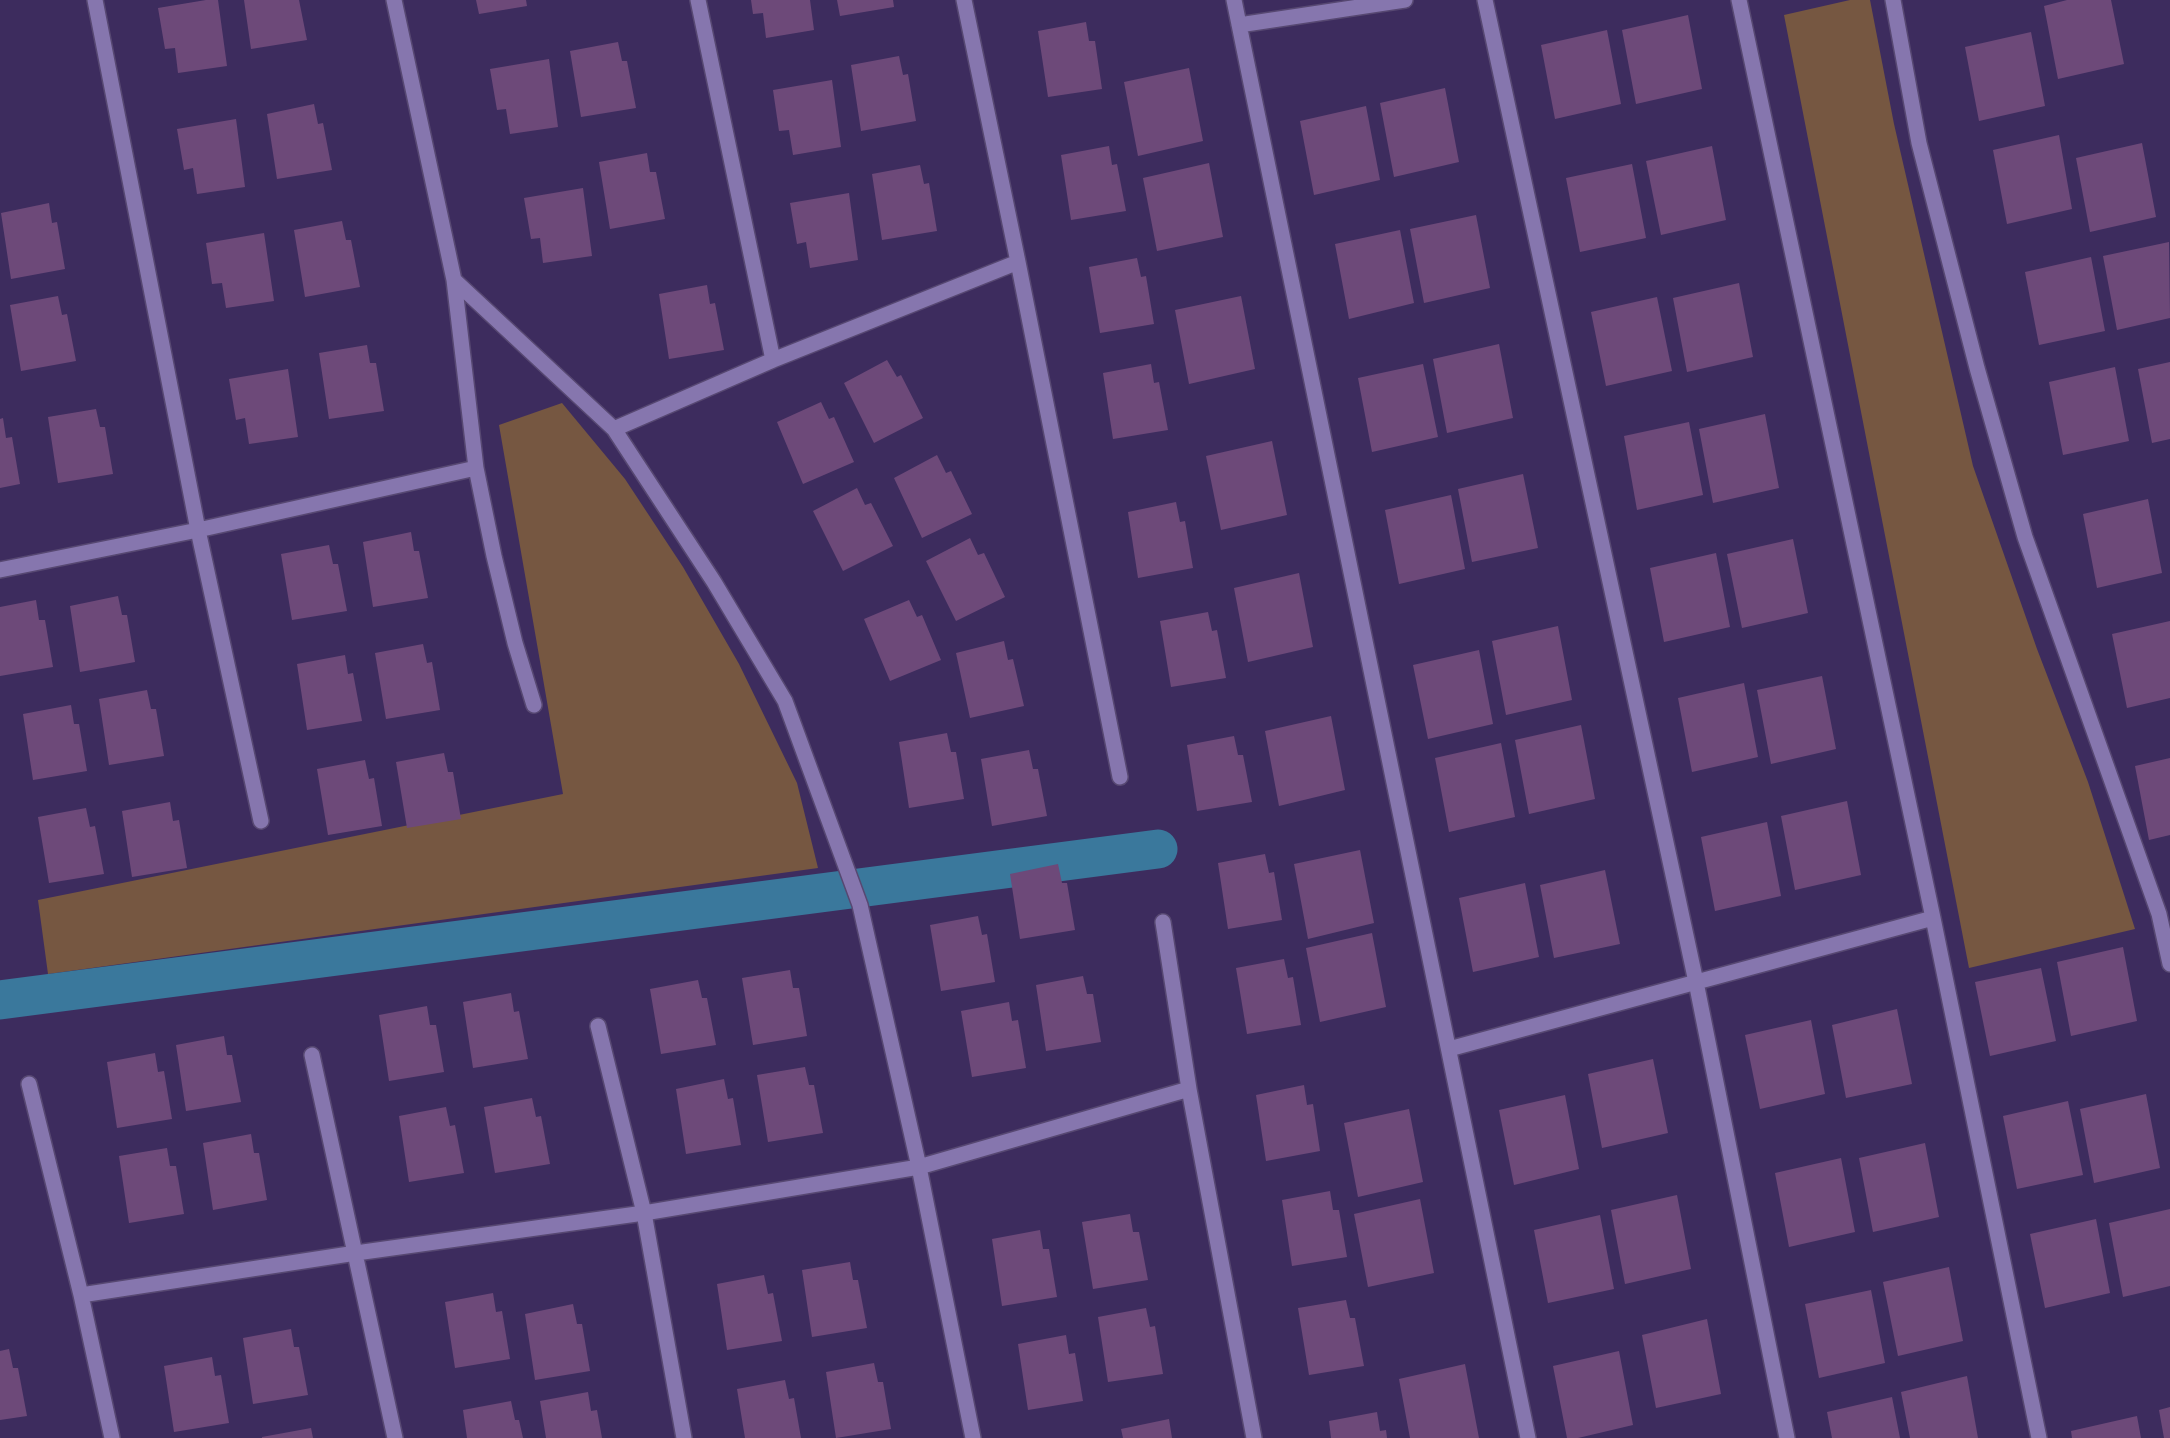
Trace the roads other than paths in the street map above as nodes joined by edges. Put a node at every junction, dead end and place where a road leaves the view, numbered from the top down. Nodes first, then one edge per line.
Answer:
1 (95, 0) edge
2 (394, 0) edge
3 (698, 0) edge
4 (964, 0) edge
5 (1234, 0) edge
6 (1405, 0) edge
7 (1485, 0) edge
8 (1739, 0) edge
9 (1893, 0) edge
10 (1239, 25) junction
11 (1018, 262) junction
12 (454, 280) junction
13 (773, 360) junction
14 (614, 429) junction
15 (477, 468) junction
16 (198, 530) junction
17 (0, 570) edge
18 (534, 705) dead end
19 (1120, 777) dead end
20 (261, 821) dead end
21 (2164, 912) edge
22 (1933, 918) junction
23 (1163, 922) dead end
24 (2170, 964) edge
25 (1696, 982) junction
26 (598, 1026) dead end
27 (1449, 1049) junction
28 (312, 1055) dead end
29 (29, 1084) dead end
30 (1189, 1089) junction
31 (919, 1167) junction
32 (644, 1213) junction
33 (356, 1253) junction
34 (81, 1295) junction
35 (112, 1438) edge
36 (395, 1438) edge
37 (684, 1438) edge
38 (973, 1438) edge
39 (1254, 1438) edge
40 (1528, 1438) edge
41 (1787, 1438) edge
42 (2039, 1438) edge

1 - 16 street
2 - 12 street
3 - 13 street
4 - 11 street
5 - 10 street
6 - 10 street
7 - 25 street
8 - 22 street
9 - 21 street
10 - 27 street
11 - 13 street
11 - 19 street
12 - 14 street
12 - 15 street
13 - 14 street
14 - 31 street
15 - 16 street
15 - 18 street
16 - 17 street
16 - 20 street
21 - 24 street
22 - 25 street
22 - 42 street
23 - 30 street
25 - 27 street
25 - 41 street
26 - 32 street
27 - 40 street
28 - 33 street
29 - 34 street
30 - 31 street
30 - 39 street
31 - 32 street
31 - 38 street
32 - 33 street
32 - 37 street
33 - 34 street
33 - 36 street
34 - 35 street

